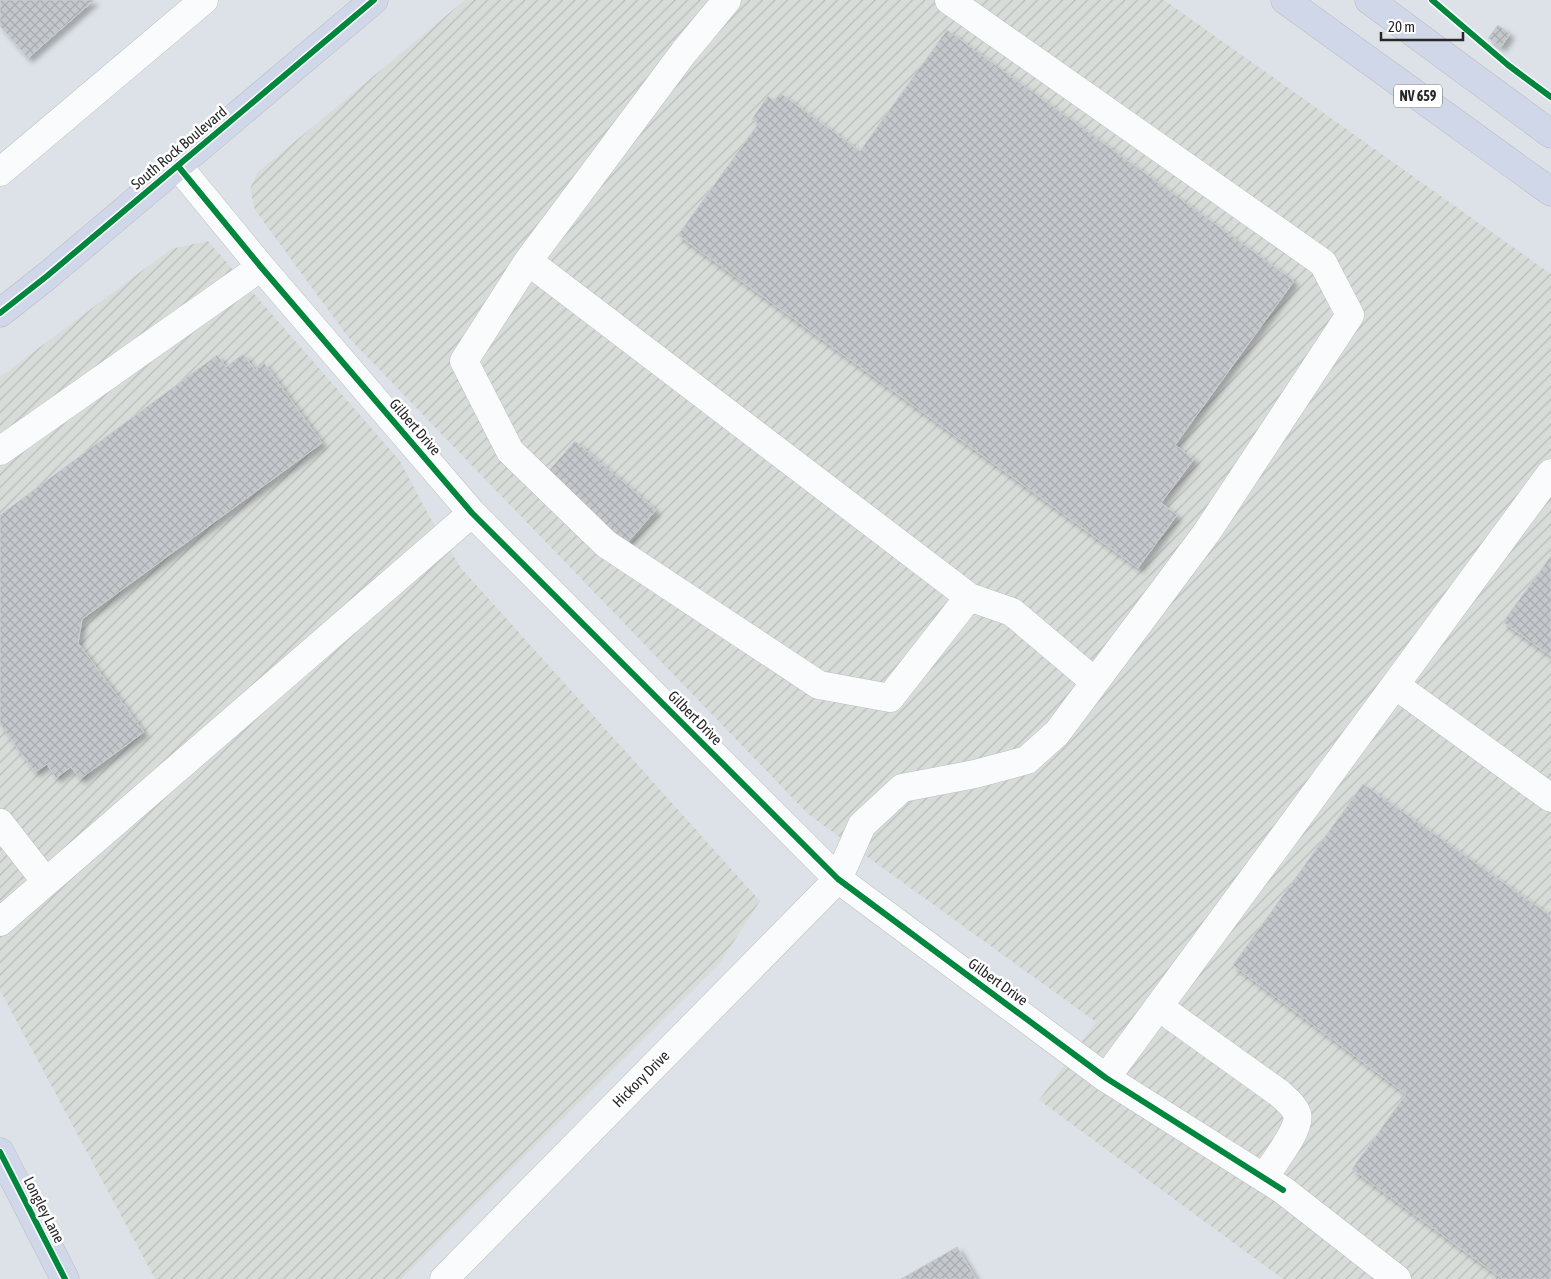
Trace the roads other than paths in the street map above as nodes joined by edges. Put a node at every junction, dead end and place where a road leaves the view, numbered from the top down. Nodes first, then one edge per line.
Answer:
1 (204, 0) edge
2 (374, 0) edge
3 (727, 0) edge
4 (950, 0) edge
5 (1285, 0) edge
6 (1369, 0) edge
7 (1551, 134) edge
8 (178, 166) junction
9 (0, 172) edge
10 (1551, 192) edge
11 (528, 261) junction
12 (261, 267) junction
13 (0, 313) edge
14 (0, 450) edge
15 (1551, 473) edge
16 (472, 513) junction
17 (969, 597) junction
18 (1095, 682) junction
19 (1395, 685) junction
20 (1551, 798) edge
21 (0, 823) edge
22 (838, 879) junction
23 (46, 882) junction
24 (0, 922) edge
25 (1159, 1006) junction
26 (1106, 1078) junction
27 (0, 1152) edge
28 (1273, 1184) junction
29 (65, 1279) edge
30 (444, 1279) edge
31 (1397, 1279) edge

1 - 9 street
2 - 8 main road, South Rock Boulevard
3 - 11 street
4 - 18 street
5 - 10 main road, NV 659
6 - 7 main road
8 - 12 street, Gilbert Drive
8 - 13 main road, South Rock Boulevard
11 - 17 street
11 - 17 street
12 - 14 street
12 - 16 street, Gilbert Drive
15 - 19 street
16 - 22 street, Gilbert Drive
16 - 23 street
17 - 18 street
18 - 22 street
19 - 20 street
19 - 25 street
21 - 23 street
22 - 26 street, Gilbert Drive
22 - 30 street, Hickory Drive
23 - 24 street
25 - 26 street
25 - 28 street
26 - 28 street, Gilbert Drive
27 - 29 main road, Longley Lane
28 - 31 street, Gilbert Drive

